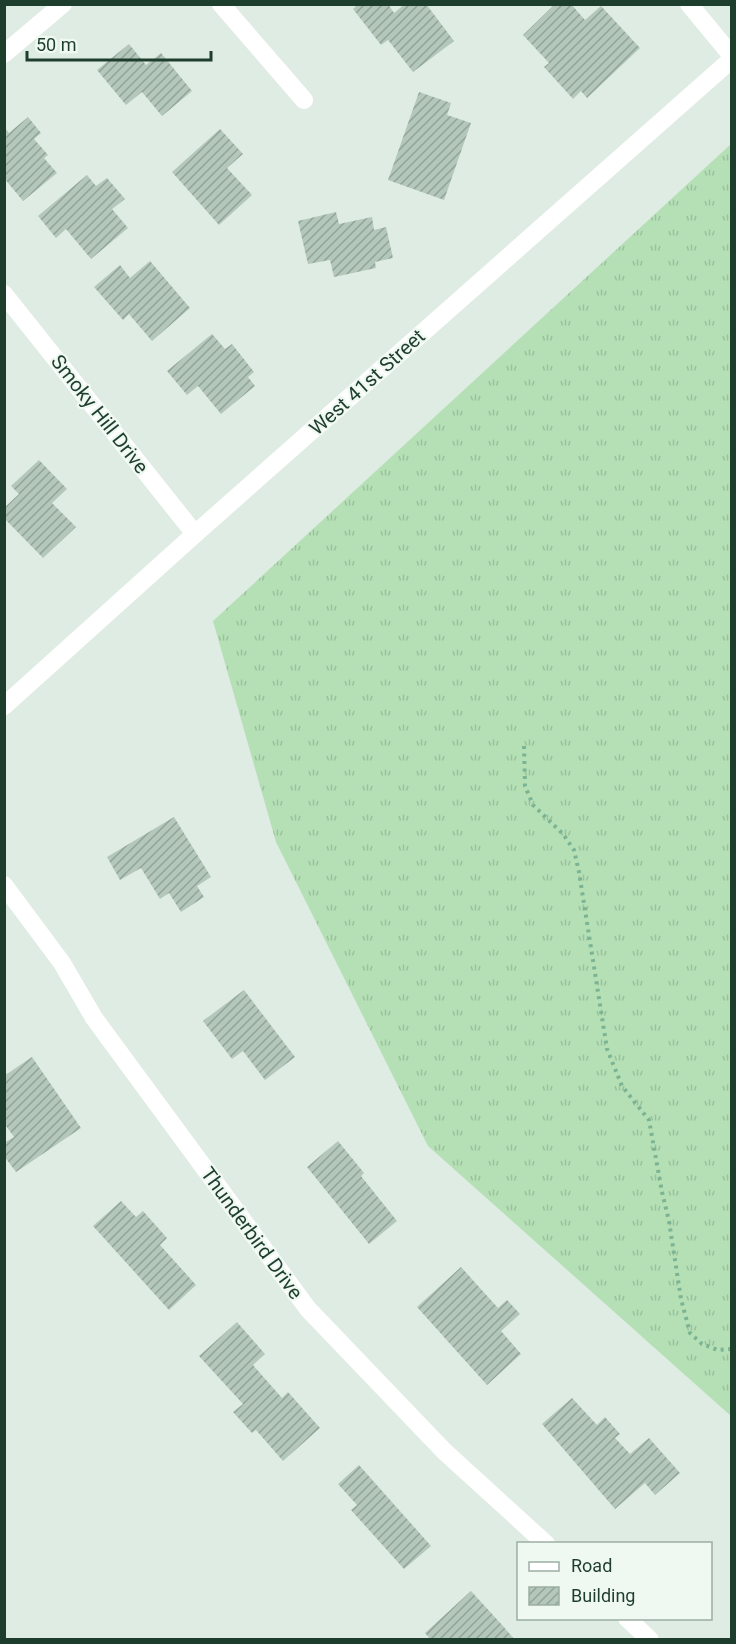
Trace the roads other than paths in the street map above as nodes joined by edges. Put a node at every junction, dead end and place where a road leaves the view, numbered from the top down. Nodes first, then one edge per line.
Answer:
1 (63, 4) edge
2 (221, 4) edge
3 (689, 4) edge
4 (4, 54) edge
5 (732, 58) edge
6 (304, 100) dead end
7 (4, 294) edge
8 (195, 534) junction
9 (4, 706) edge
10 (4, 885) edge
11 (544, 1542) edge
12 (629, 1620) edge
13 (650, 1640) edge

1 - 4 street
2 - 6 street
3 - 5 street
5 - 8 street, West 41st Street
7 - 8 street, Smoky Hill Drive
8 - 9 street, West 41st Street
10 - 11 street, Thunderbird Drive
12 - 13 street

